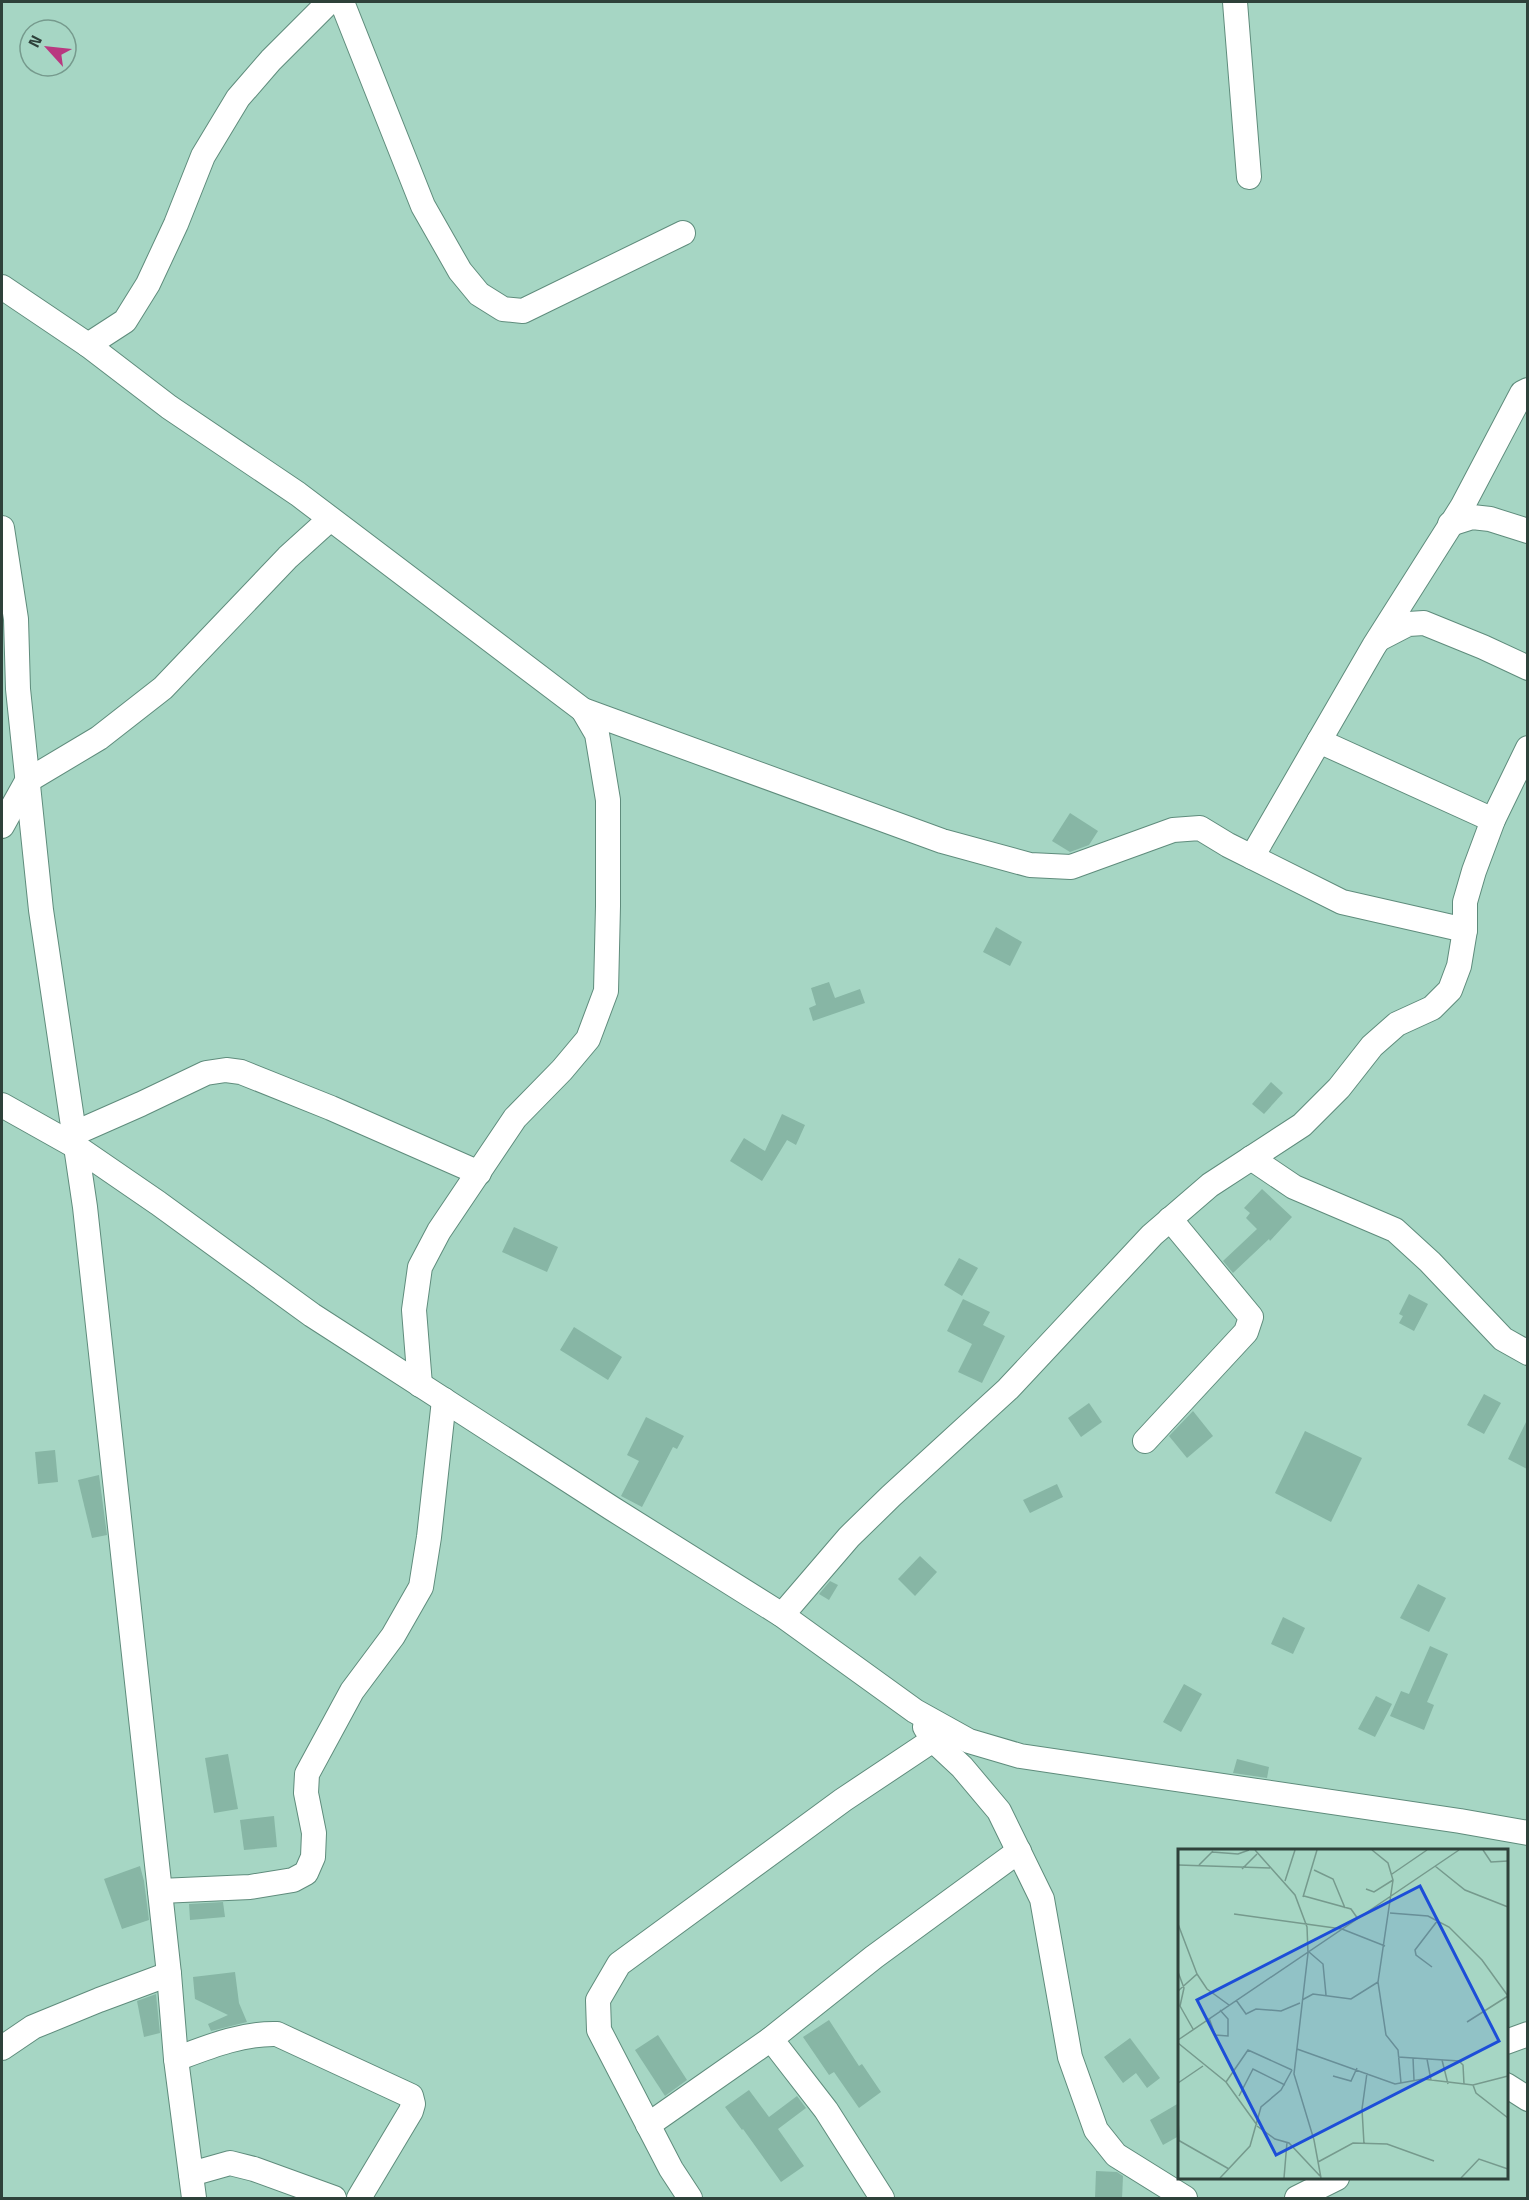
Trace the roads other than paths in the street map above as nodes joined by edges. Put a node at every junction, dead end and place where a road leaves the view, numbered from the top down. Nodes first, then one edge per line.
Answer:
1 (329, 2) edge
2 (342, 2) edge
3 (1235, 2) edge
4 (1249, 177) dead end
5 (683, 233) dead end
6 (2, 287) edge
7 (88, 345) junction
8 (1527, 390) edge
9 (330, 519) junction
10 (1450, 525) junction
11 (2, 528) edge
12 (1527, 531) edge
13 (9, 620) edge
14 (1379, 639) junction
15 (1527, 668) edge
16 (583, 710) junction
17 (1318, 741) junction
18 (1527, 748) edge
19 (27, 781) junction
20 (1493, 820) junction
21 (2, 826) edge
22 (1252, 857) junction
23 (1465, 930) junction
24 (2, 1105) edge
25 (74, 1140) junction
26 (1251, 1158) junction
27 (479, 1173) junction
28 (1170, 1219) junction
29 (1527, 1353) edge
30 (420, 1385) junction
31 (444, 1400) junction
32 (1145, 1442) dead end
33 (782, 1615) junction
34 (915, 1711) junction
35 (933, 1740) junction
36 (1527, 1833) edge
37 (1019, 1851) junction
38 (160, 1892) junction
39 (169, 1974) junction
40 (1527, 2034) edge
41 (771, 2038) junction
42 (1508, 2041) edge
43 (2, 2048) edge
44 (176, 2059) junction
45 (1508, 2086) edge
46 (1527, 2099) edge
47 (648, 2125) junction
48 (192, 2174) junction
49 (1335, 2179) edge
50 (194, 2199) edge
51 (334, 2199) edge
52 (359, 2199) edge
53 (690, 2199) edge
54 (882, 2199) edge
55 (1185, 2199) edge
56 (1297, 2199) edge

1 - 7 street
2 - 5 street
3 - 4 street
6 - 7 street
7 - 9 street
8 - 10 street
9 - 16 street
9 - 19 street
10 - 12 street
10 - 14 street
11 - 13 street
13 - 19 street
14 - 15 street
14 - 17 street
16 - 22 street
16 - 27 street
17 - 20 street
17 - 22 street
18 - 20 street
19 - 21 street
19 - 25 street
20 - 23 street
22 - 23 street
23 - 26 street
24 - 25 street
25 - 27 street
25 - 30 street
25 - 38 street
26 - 28 street
26 - 29 street
27 - 30 street
28 - 32 street
28 - 33 street
30 - 31 street
31 - 33 street
31 - 38 street
33 - 34 street
34 - 35 street
34 - 36 street
35 - 37 street
35 - 47 street
37 - 41 street
37 - 55 street
38 - 39 street
39 - 43 street
39 - 44 street
40 - 42 street
41 - 47 street
41 - 54 street
44 - 48 street
44 - 52 street
45 - 46 street
47 - 53 street
48 - 50 street
48 - 51 street
49 - 56 street

